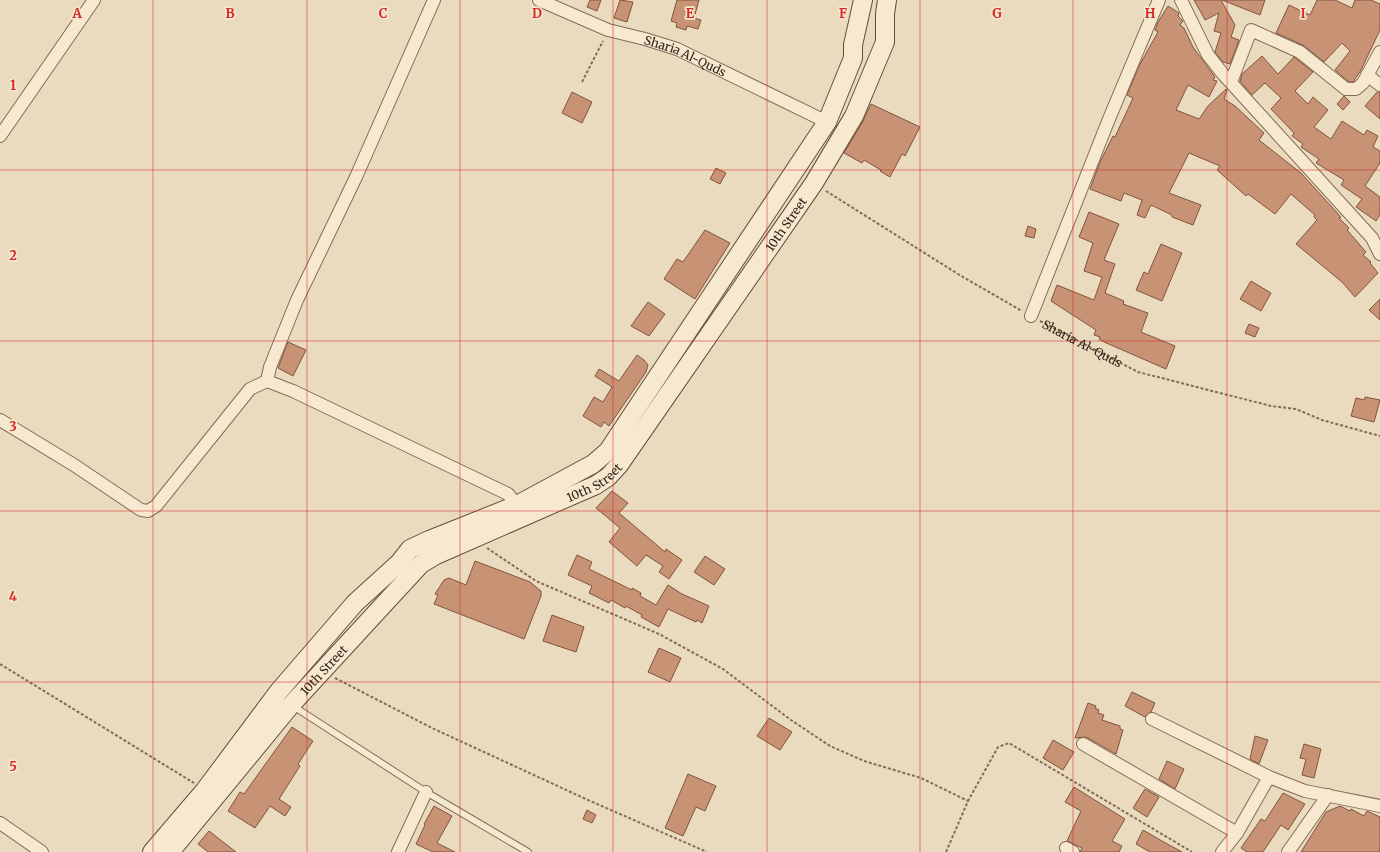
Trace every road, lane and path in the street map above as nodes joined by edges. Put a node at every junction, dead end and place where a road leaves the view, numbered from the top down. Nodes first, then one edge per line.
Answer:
1 (94, 0) edge
2 (434, 0) edge
3 (539, 0) edge
4 (863, 0) edge
5 (887, 0) edge
6 (1159, 0) edge
7 (1181, 0) edge
8 (608, 30) junction
9 (1380, 52) edge
10 (1367, 75) junction
11 (582, 82) dead end
12 (1231, 82) junction
13 (1380, 85) edge
14 (827, 122) junction
15 (0, 136) edge
16 (814, 183) junction
17 (1380, 254) edge
18 (1031, 316) junction
19 (267, 381) junction
20 (0, 420) edge
21 (1380, 436) edge
22 (517, 505) junction
23 (474, 540) junction
24 (0, 664) edge
25 (322, 671) junction
26 (292, 705) junction
27 (1152, 719) dead end
28 (1083, 744) dead end
29 (1269, 778) junction
30 (205, 790) junction
31 (426, 792) junction
32 (1328, 795) junction
33 (968, 801) junction
34 (1380, 806) edge
35 (0, 823) edge
36 (1237, 834) junction
37 (42, 852) edge
38 (152, 852) edge
39 (170, 852) edge
40 (398, 852) edge
41 (528, 852) edge
42 (708, 852) edge
43 (946, 852) edge
44 (1192, 852) edge
45 (1222, 852) edge
46 (1288, 852) edge

1 - 15 street
2 - 19 street
3 - 8 street, Sharia Al-Quds
4 - 14 main road, 10th Street
5 - 16 main road, 10th Street
6 - 18 street
7 - 12 street
8 - 11 path
8 - 14 street, Sharia Al-Quds
9 - 10 street
10 - 12 street
10 - 13 street
12 - 17 street
14 - 22 main road, 10th Street
16 - 18 path, Sharia Al-Quds
16 - 23 main road, 10th Street
18 - 21 path, Sharia Al-Quds
19 - 20 street
19 - 22 street
22 - 30 main road, 10th Street
23 - 25 main road, 10th Street
23 - 33 path
24 - 30 path
25 - 26 main road, 10th Street
25 - 42 path
26 - 31 lane
26 - 39 main road, 10th Street
27 - 29 street
28 - 36 street
29 - 32 street
29 - 36 street
30 - 38 main road, 10th Street
31 - 40 street
31 - 41 lane
32 - 34 street
32 - 46 street
33 - 43 path
33 - 44 path
35 - 37 street
36 - 45 street

